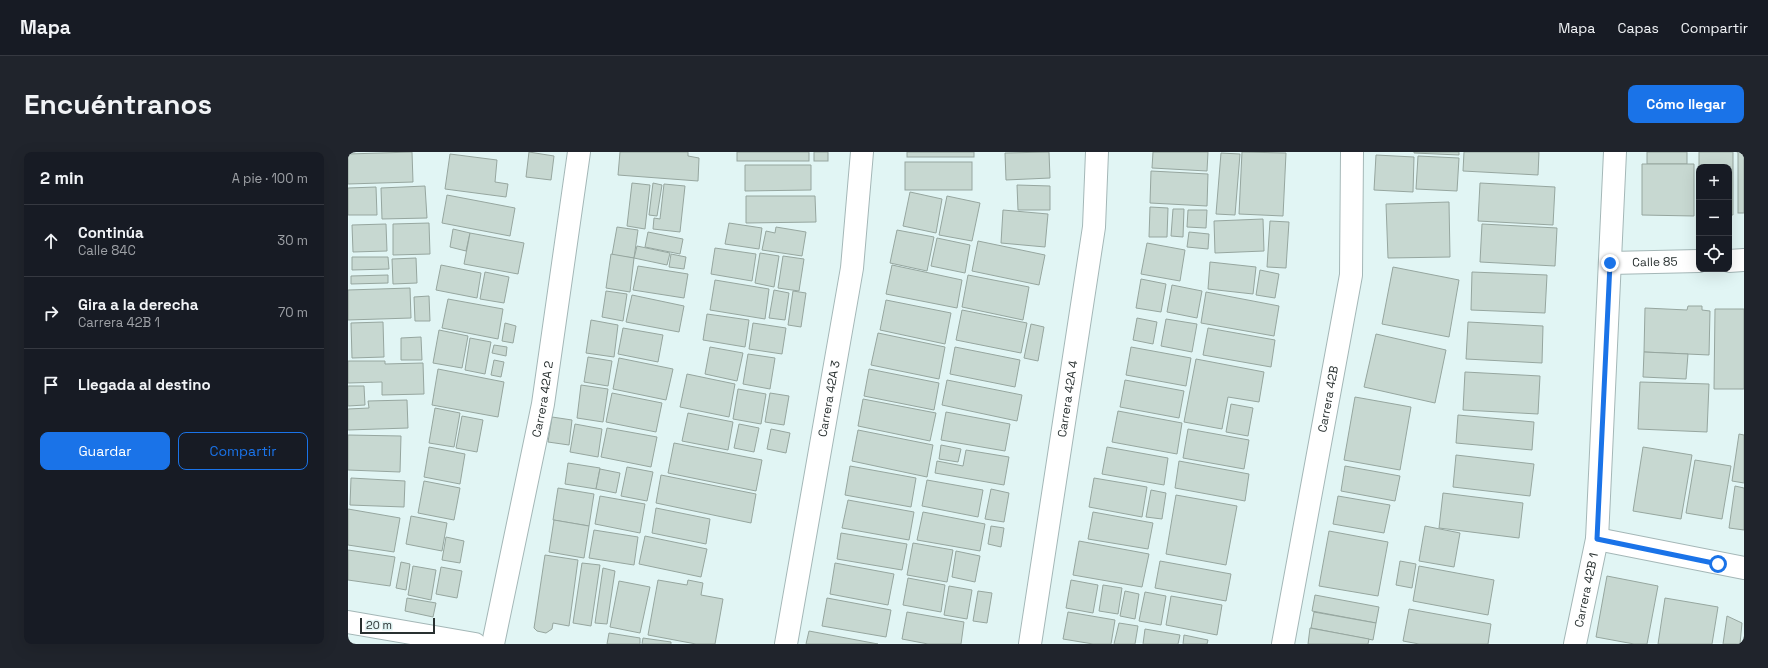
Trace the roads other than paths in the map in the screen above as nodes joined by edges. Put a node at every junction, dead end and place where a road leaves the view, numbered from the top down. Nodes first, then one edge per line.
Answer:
1 (580, 152) edge
2 (862, 152) edge
3 (1097, 152) edge
4 (1352, 152) edge
5 (1615, 152) edge
6 (1744, 260) edge
7 (1732, 261) edge
8 (1696, 262) edge
9 (1610, 263) junction
10 (1597, 539) junction
11 (1744, 568) edge
12 (348, 622) edge
13 (475, 644) edge
14 (493, 644) edge
15 (786, 644) edge
16 (1030, 644) edge
17 (1283, 644) edge
18 (1575, 644) edge

1 - 14 street, Carrera 42A 2
2 - 15 street, Carrera 42A 3
3 - 16 street, Carrera 42A 4
4 - 17 street, Carrera 42B
5 - 9 street, Carrera 42B 1
6 - 7 street
8 - 9 street, Calle 85
9 - 10 street, Carrera 42B 1
10 - 11 street
10 - 18 street, Carrera 42B 1
12 - 13 street

